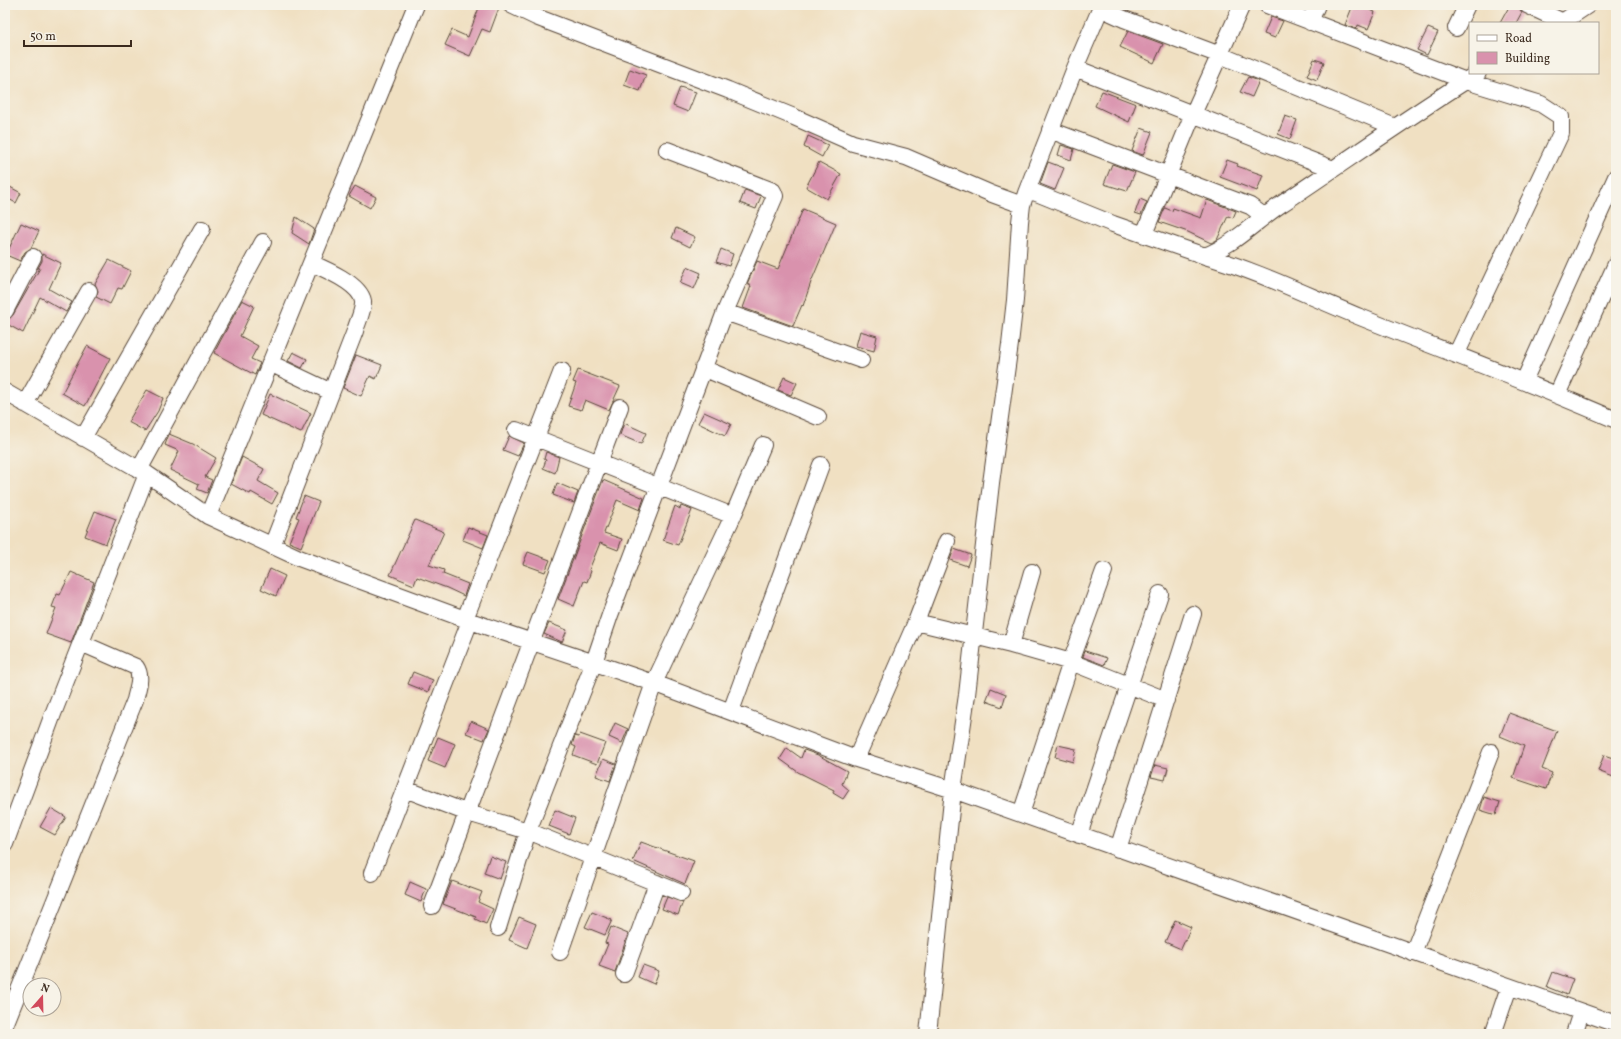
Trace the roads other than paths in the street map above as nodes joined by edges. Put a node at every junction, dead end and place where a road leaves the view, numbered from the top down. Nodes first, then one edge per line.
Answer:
1 (416, 5) edge
2 (511, 5) edge
3 (1242, 5) edge
4 (1267, 5) edge
5 (1317, 5) edge
6 (1467, 5) edge
7 (1588, 5) edge
8 (1101, 7) edge
9 (1537, 7) edge
10 (1310, 22) junction
11 (1562, 22) edge
12 (1456, 28) dead end
13 (1220, 55) junction
14 (1075, 68) junction
15 (1472, 77) edge
16 (1192, 114) junction
17 (1395, 127) junction
18 (1050, 130) junction
19 (667, 150) dead end
20 (1333, 170) junction
21 (1169, 175) junction
22 (1616, 177) edge
23 (1024, 199) junction
24 (1264, 216) junction
25 (202, 229) dead end
26 (1144, 234) junction
27 (263, 242) dead end
28 (1205, 256) junction
29 (33, 257) dead end
30 (311, 263) junction
31 (1616, 264) edge
32 (90, 291) dead end
33 (5, 311) edge
34 (725, 312) junction
35 (1456, 355) junction
36 (861, 360) dead end
37 (270, 363) junction
38 (703, 368) junction
39 (562, 371) dead end
40 (1524, 381) junction
41 (5, 392) edge
42 (331, 392) junction
43 (1557, 395) junction
44 (25, 404) junction
45 (620, 407) dead end
46 (818, 418) dead end
47 (1616, 420) edge
48 (516, 430) dead end
49 (83, 438) junction
50 (535, 438) junction
51 (763, 445) dead end
52 (599, 462) junction
53 (821, 465) dead end
54 (143, 472) junction
55 (658, 486) junction
56 (208, 516) junction
57 (734, 516) junction
58 (947, 541) dead end
59 (272, 546) junction
60 (1032, 572) dead end
61 (1104, 572) dead end
62 (1160, 594) dead end
63 (1193, 614) dead end
64 (468, 620) junction
65 (916, 622) junction
66 (974, 636) junction
67 (532, 641) junction
68 (81, 643) junction
69 (1011, 645) junction
70 (594, 662) junction
71 (1071, 662) junction
72 (654, 683) junction
73 (1130, 685) junction
74 (1166, 700) junction
75 (731, 712) junction
76 (1490, 752) dead end
77 (856, 759) junction
78 (405, 788) junction
79 (953, 790) junction
80 (468, 813) junction
81 (1021, 814) junction
82 (528, 831) junction
83 (1079, 835) junction
84 (5, 844) edge
85 (1118, 849) junction
86 (594, 857) junction
87 (372, 873) dead end
88 (657, 884) junction
89 (682, 893) dead end
90 (432, 906) dead end
91 (498, 928) dead end
92 (560, 952) dead end
93 (1413, 953) junction
94 (624, 974) dead end
95 (1509, 987) junction
96 (1581, 1012) junction
97 (1616, 1024) edge
98 (5, 1025) edge
99 (928, 1034) edge
100 (1494, 1034) edge
101 (1574, 1034) edge

1 - 30 street
2 - 23 street
3 - 13 street
4 - 10 street
5 - 10 street
6 - 12 street
7 - 11 street
8 - 13 street
8 - 14 street
9 - 11 street
10 - 15 street
13 - 16 street
13 - 17 street
14 - 16 street
14 - 18 street
15 - 17 street
15 - 35 street
16 - 20 street
16 - 21 street
17 - 20 street
18 - 21 street
18 - 23 street
19 - 34 street
20 - 24 street
21 - 24 street
21 - 26 street
22 - 40 street
23 - 26 street
23 - 66 street
24 - 28 street
25 - 49 street
26 - 28 street
27 - 54 street
28 - 35 street
29 - 33 street
30 - 37 street
30 - 42 street
31 - 43 street
32 - 44 street
34 - 36 street
34 - 38 street
35 - 40 street
37 - 42 street
37 - 56 street
38 - 46 street
38 - 55 street
39 - 50 street
40 - 43 street
41 - 44 street
42 - 59 street
43 - 47 street
44 - 49 street
45 - 52 street
48 - 50 street
49 - 54 street
50 - 52 street
50 - 64 street
51 - 57 street
52 - 55 street
52 - 67 street
53 - 75 street
54 - 56 street
54 - 68 street
55 - 57 street
55 - 70 street
56 - 59 street
57 - 72 street
58 - 65 street
59 - 64 street
60 - 69 street
61 - 71 street
62 - 73 street
63 - 74 street
64 - 67 street
64 - 78 street
65 - 66 street
65 - 77 street
66 - 69 street
66 - 79 street
67 - 70 street
67 - 80 street
68 - 84 street
68 - 98 street
69 - 71 street
70 - 72 street
70 - 82 street
71 - 73 street
71 - 81 street
72 - 75 street
72 - 86 street
73 - 74 street
73 - 83 street
74 - 85 street
75 - 77 street
76 - 93 street
77 - 79 street
78 - 80 street
78 - 87 street
79 - 81 street
79 - 99 street
80 - 82 street
80 - 90 street
81 - 83 street
82 - 86 street
82 - 91 street
83 - 85 street
85 - 93 street
86 - 88 street
86 - 92 street
88 - 89 street
88 - 94 street
93 - 95 street
95 - 96 street
95 - 100 street
96 - 97 street
96 - 101 street

